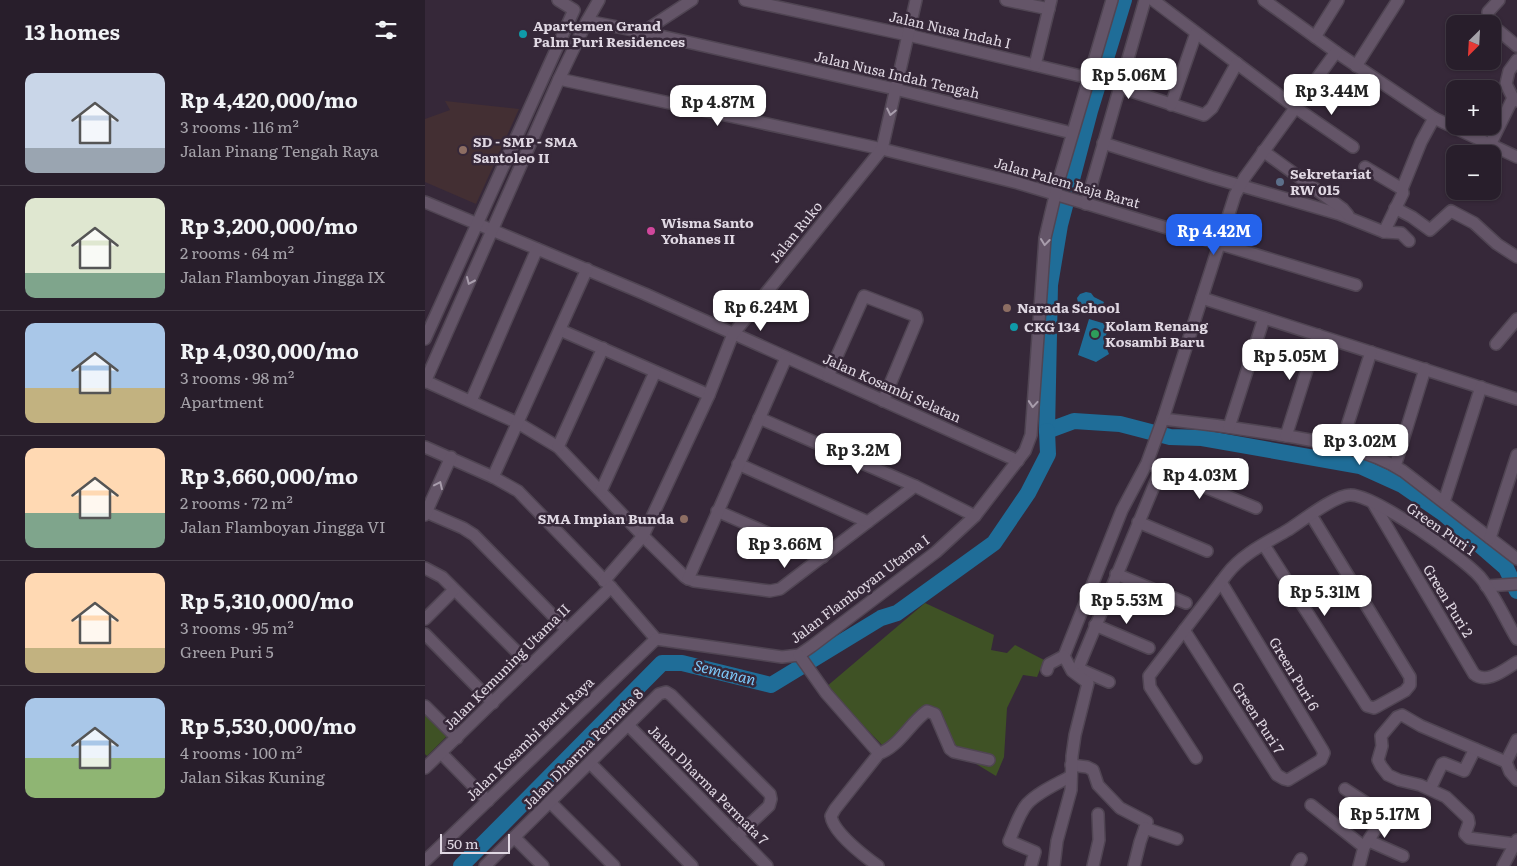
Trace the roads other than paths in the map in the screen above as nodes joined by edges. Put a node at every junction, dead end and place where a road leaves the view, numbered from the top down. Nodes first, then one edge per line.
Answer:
1 (558, 0) edge
2 (599, 0) edge
3 (692, 0) edge
4 (745, 0) edge
5 (916, 0) edge
6 (1006, 0) edge
7 (1112, 0) edge
8 (1145, 0) edge
9 (1153, 0) edge
10 (1264, 0) edge
11 (1338, 0) edge
12 (1399, 0) edge
13 (1492, 2) edge
14 (795, 4) edge
15 (1050, 5) edge
16 (1489, 15) edge
17 (587, 21) junction
18 (643, 32) junction
19 (1197, 33) junction
20 (1501, 33) edge
21 (908, 35) junction
22 (1315, 37) junction
23 (1517, 46) edge
24 (1336, 52) junction
25 (1517, 60) edge
26 (1237, 63) junction
27 (1035, 65) junction
28 (1356, 66) junction
29 (1089, 78) junction
30 (559, 80) junction
31 (1119, 88) junction
32 (895, 89) junction
33 (1515, 99) edge
34 (1171, 105) junction
35 (1296, 108) junction
36 (1434, 118) junction
37 (1072, 134) junction
38 (1103, 143) junction
39 (1490, 145) joint
40 (1353, 147) dead end
41 (882, 150) junction
42 (1501, 150) edge
43 (1263, 151) junction
44 (1517, 157) edge
45 (1365, 167) dead end
46 (1240, 185) junction
47 (1402, 189) junction
48 (1057, 195) junction
49 (425, 202) edge
50 (1083, 203) junction
51 (1395, 208) junction
52 (1350, 218) junction
53 (479, 225) junction
54 (1383, 232) junction
55 (491, 233) junction
56 (1409, 241) dead end
57 (1219, 244) junction
58 (537, 249) junction
59 (1517, 257) edge
60 (587, 269) junction
61 (1356, 285) dead end
62 (1202, 298) junction
63 (1264, 318) junction
64 (1517, 320) edge
65 (560, 330) junction
66 (733, 334) junction
67 (1318, 335) junction
68 (425, 339) edge
69 (1496, 344) dead end
70 (603, 348) junction
71 (1371, 352) junction
72 (786, 358) junction
73 (1425, 370) junction
74 (655, 372) junction
75 (828, 376) junction
76 (425, 382) edge
77 (1481, 388) junction
78 (709, 395) junction
79 (1517, 399) edge
80 (471, 401) junction
81 (883, 401) junction
82 (759, 418) junction
83 (1162, 422) junction
84 (518, 423) junction
85 (1229, 427) junction
86 (1286, 436) junction
87 (1341, 446) junction
88 (425, 447) edge
89 (558, 447) junction
90 (451, 457) junction
91 (1018, 460) junction
92 (1516, 460) edge
93 (1147, 463) junction
94 (738, 464) junction
95 (1395, 466) junction
96 (1161, 469) junction
97 (493, 477) junction
98 (915, 486) junction
99 (601, 491) junction
100 (1372, 501) junction
101 (1444, 502) junction
102 (1256, 508) dead end
103 (717, 512) junction
104 (426, 514) edge
105 (1311, 515) junction
106 (975, 516) junction
107 (868, 522) junction
108 (1138, 522) junction
109 (643, 536) junction
110 (1491, 538) junction
111 (1264, 545) junction
112 (1207, 551) dead end
113 (823, 557) junction
114 (1517, 559) edge
115 (425, 568) edge
116 (1116, 574) junction
117 (688, 579) junction
118 (1221, 582) junction
119 (607, 584) junction
120 (1517, 584) edge
121 (1487, 586) junction
122 (454, 590) junction
123 (1186, 603) dead end
124 (425, 619) edge
125 (1095, 625) junction
126 (566, 629) junction
127 (1184, 630) junction
128 (425, 634) edge
129 (656, 639) junction
130 (1517, 639) edge
131 (1149, 648) dead end
132 (800, 656) junction
133 (1064, 656) junction
134 (1517, 662) edge
135 (530, 666) junction
136 (1047, 670) dead end
137 (1109, 682) dead end
138 (493, 703) junction
139 (425, 706) edge
140 (628, 725) junction
141 (457, 738) junction
142 (1517, 740) edge
143 (1475, 748) junction
144 (441, 753) junction
145 (878, 754) junction
146 (1323, 757) joint
147 (1196, 758) dead end
148 (989, 760) dead end
149 (1506, 762) junction
150 (589, 763) junction
151 (426, 765) edge
152 (1071, 770) junction
153 (1517, 780) edge
154 (1345, 789) dead end
155 (1430, 789) junction
156 (489, 800) junction
157 (550, 802) junction
158 (1392, 804) dead end
159 (1311, 805) dead end
160 (1098, 814) dead end
161 (1385, 815) junction
162 (1145, 828) junction
163 (737, 836) junction
164 (515, 838) junction
165 (1177, 840) dead end
166 (1516, 842) edge
167 (1366, 844) junction
168 (1403, 856) dead end
169 (425, 861) edge
170 (485, 866) edge
171 (543, 866) edge
172 (614, 866) edge
173 (692, 866) edge
174 (767, 866) edge
175 (877, 866) edge
176 (1031, 866) edge
177 (1054, 866) edge
178 (1093, 866) edge
179 (1134, 866) edge
180 (1359, 866) edge
181 (1503, 866) edge

1 - 53 street
2 - 17 street
3 - 18 street
4 - 14 street, Jalan Nusa Indah I
5 - 21 street
6 - 15 street
7 - 29 street, Jalan Flamboyan Utama I
8 - 31 street
9 - 19 street
10 - 22 street
11 - 22 street
12 - 28 street
13 - 16 street
14 - 21 street, Jalan Nusa Indah I
15 - 27 street
17 - 18 street, Jalan Nusa Indah Tengah
17 - 30 street
18 - 32 street, Jalan Nusa Indah Tengah
19 - 26 street
19 - 34 street
20 - 23 street
21 - 27 street, Jalan Nusa Indah I
21 - 32 street
22 - 24 street
24 - 28 street
24 - 35 street
25 - 33 street
26 - 34 street
26 - 35 street
27 - 29 street, Jalan Nusa Indah I
28 - 36 street
29 - 37 street, Jalan Flamboyan Utama I
30 - 41 street, Jalan Palem Raja Barat
30 - 55 street
31 - 34 street
31 - 38 street
32 - 37 street, Jalan Nusa Indah Tengah
32 -> 41 street
33 - 39 street
35 - 40 street
35 - 43 street
36 - 39 street
36 - 47 street
37 - 48 street, Jalan Flamboyan Utama I
38 - 46 street
38 - 50 street
41 - 48 street, Jalan Palem Raja Barat
41 - 66 street, Jalan Ruko
42 - 44 street
43 - 46 street
43 - 52 street
45 - 47 street
46 - 52 street
46 - 57 street
47 - 51 street
48 - 50 street, Jalan Palem Raja Barat
48 -> 91 street, Jalan Flamboyan Utama I
49 - 53 street, Jalan Kosambi Selatan
50 - 57 street, Jalan Palem Raja Barat
51 - 54 street
51 - 59 street
52 - 54 street
53 - 55 street, Jalan Kosambi Selatan
53 - 68 street
54 - 56 street
55 - 58 street, Jalan Kosambi Selatan
55 -> 76 street
57 - 61 street, Jalan Palem Raja Barat
57 - 62 street
58 - 60 street, Jalan Kosambi Selatan
58 - 80 street
60 - 65 street
60 - 66 street, Jalan Kosambi Selatan
62 - 63 street
62 - 83 street
63 - 67 street
63 - 85 street
64 - 69 street
65 - 70 street
65 - 84 street
66 - 72 street, Jalan Kosambi Selatan
66 - 78 street, Jalan Ruko
67 - 71 street
67 - 86 street
70 - 74 street
70 - 89 street
71 - 73 street
71 - 87 street
72 - 75 street, Jalan Kosambi Selatan
72 - 82 street
73 - 77 street
73 - 95 street
74 - 78 street
74 - 99 street
75 - 81 street, Jalan Kosambi Selatan
75 - 81 street
76 - 80 street
77 - 79 street
77 - 101 street
78 - 109 street, Jalan Kemuning Utama II
80 - 84 street
81 - 91 street, Jalan Kosambi Selatan
82 - 94 street
82 - 98 street
83 - 85 street
83 - 93 street
84 - 89 street
84 - 97 street
85 - 86 street
86 - 87 street
87 - 95 street
88 - 90 street
89 - 99 street
90 - 97 street
104 -> 90 street
91 - 106 street, Jalan Flamboyan Utama I
92 - 110 street
93 - 96 street
93 - 133 street
94 - 103 street
94 - 107 street
95 - 101 street
96 - 102 street
96 - 108 street
97 - 119 street
98 - 106 street
98 - 107 street
99 - 109 street
100 - 105 street, Green Puri 1
100 - 121 street, Green Puri 1
100 - 134 street, Green Puri 2
101 - 110 street
103 - 113 street
103 - 117 street
104 - 126 street
105 - 111 street, Green Puri 1
105 - 111 street
106 - 132 street, Jalan Flamboyan Utama I
107 - 113 street
108 - 112 street
108 - 116 street
109 - 117 street
109 - 119 street, Jalan Kemuning Utama II
110 - 114 street
111 - 118 street, Green Puri 1
113 - 117 street
115 - 122 street
116 - 123 street
116 - 125 street
118 - 127 street, Green Puri 1
118 - 146 street, Green Puri 6
119 - 126 street, Jalan Kemuning Utama II
119 - 129 street
120 - 121 street
121 - 130 street, Green Puri 1
122 - 124 street
122 - 135 street
125 - 131 street
125 - 137 street
126 - 135 street, Jalan Kemuning Utama II
127 - 146 street, Green Puri 7
127 - 147 street, Green Puri 1
128 - 138 street
129 - 132 street, Jalan Flamboyan Utama I
129 - 156 street, Jalan Kosambi Barat Raya
132 - 145 street
133 - 136 street
133 - 152 street
135 - 138 street, Jalan Kemuning Utama II
138 - 141 street, Jalan Kemuning Utama II
139 - 141 street
140 - 150 street, Jalan Dharma Permata 8
140 - 163 street, Jalan Dharma Permata 7
140 - 163 street, Jalan Dharma Permata 8
141 - 144 street, Jalan Kemuning Utama II
142 - 149 street
143 - 149 street
143 - 155 street
143 - 155 street
144 - 151 street, Jalan Kemuning Utama II
144 - 156 street
145 - 148 street
145 - 175 street
149 - 153 street
150 - 157 street, Jalan Dharma Permata 8
150 - 173 street
152 - 162 street
152 - 176 street
152 - 177 street
154 - 161 street
155 - 166 street
156 - 169 street, Jalan Kosambi Barat Raya
157 - 164 street, Jalan Dharma Permata 8
157 - 172 street
158 - 161 street
159 - 167 street
160 - 178 street
161 - 167 street
162 - 165 street
162 - 179 street
163 - 174 street, Jalan Dharma Permata 7
164 - 170 street, Jalan Dharma Permata 8
164 - 171 street
166 - 181 street
167 - 168 street
167 - 180 street

